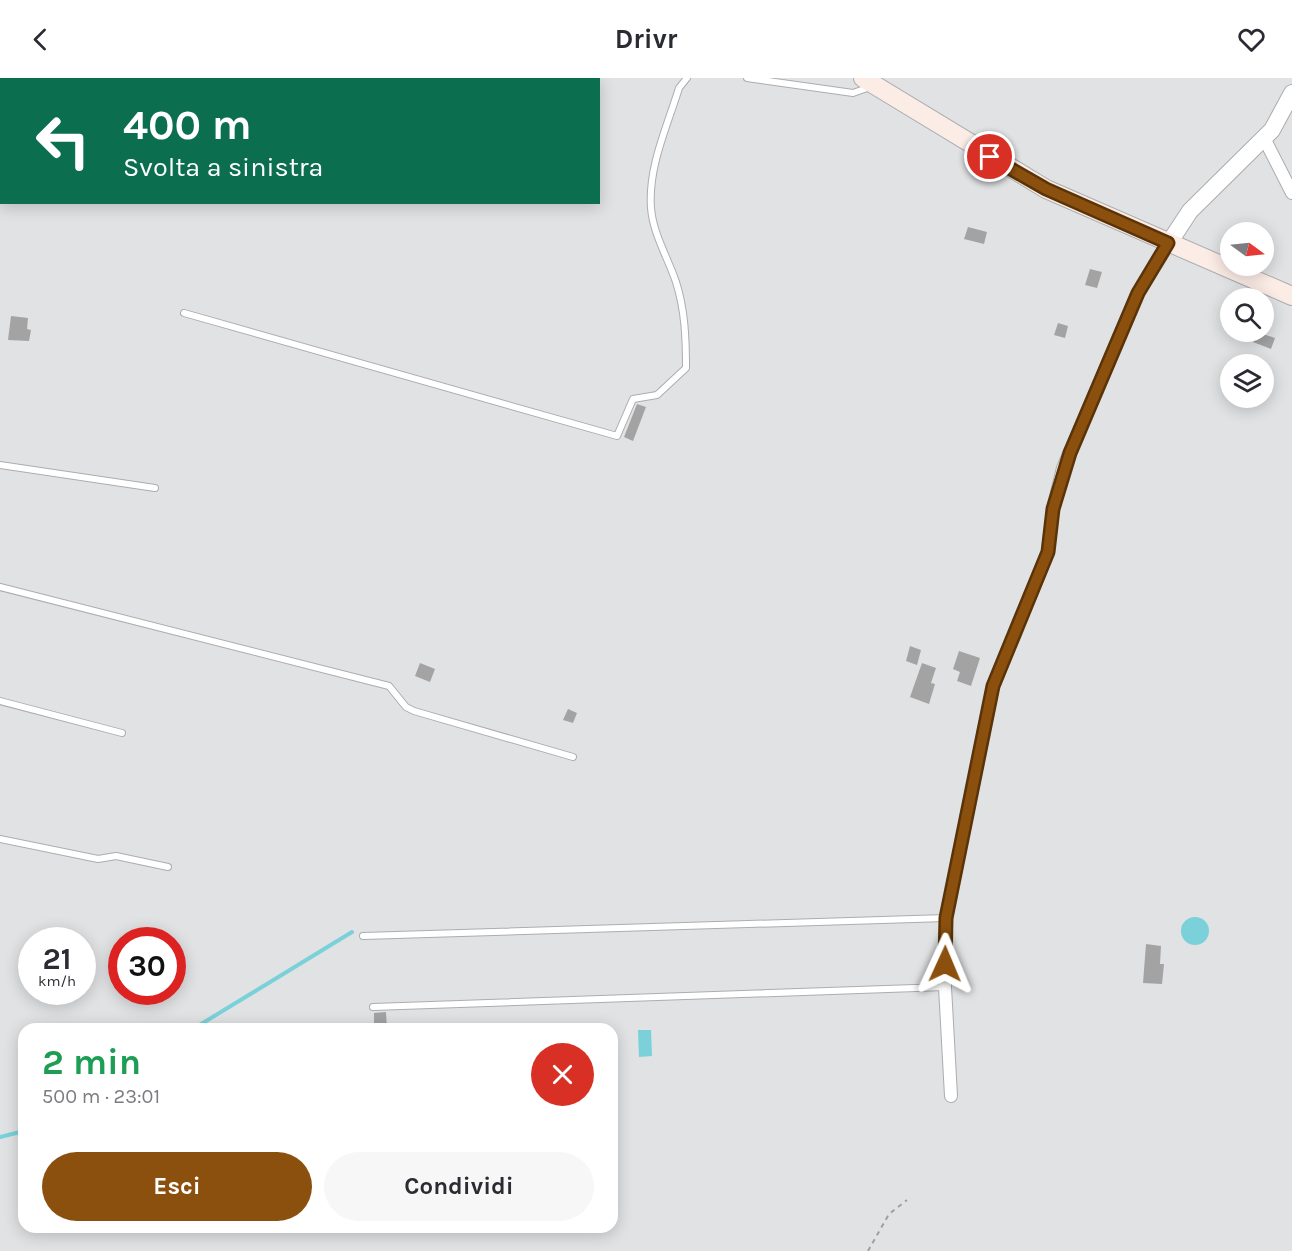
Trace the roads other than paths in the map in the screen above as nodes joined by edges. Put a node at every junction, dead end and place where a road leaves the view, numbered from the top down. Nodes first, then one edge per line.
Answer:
1 (687, 78) edge
2 (747, 78) edge
3 (868, 81) edge
4 (1292, 93) edge
5 (1264, 138) junction
6 (1292, 193) edge
7 (1168, 243) junction
8 (1292, 296) edge
9 (184, 313) dead end
10 (0, 465) edge
11 (155, 488) dead end
12 (0, 587) edge
13 (0, 701) edge
14 (122, 733) dead end
15 (573, 757) dead end
16 (0, 839) edge
17 (168, 867) dead end
18 (946, 918) junction
19 (363, 936) dead end
20 (945, 987) junction
21 (373, 1007) dead end
22 (951, 1096) dead end

1 - 9 lane
2 - 3 lane
3 - 7 main road
4 - 5 street
5 - 6 street
5 - 7 street
7 - 8 main road
7 - 18 street
10 - 11 lane
12 - 15 lane
13 - 14 lane
16 - 17 lane
18 - 19 lane
18 - 20 street
20 - 21 lane
20 - 22 street

